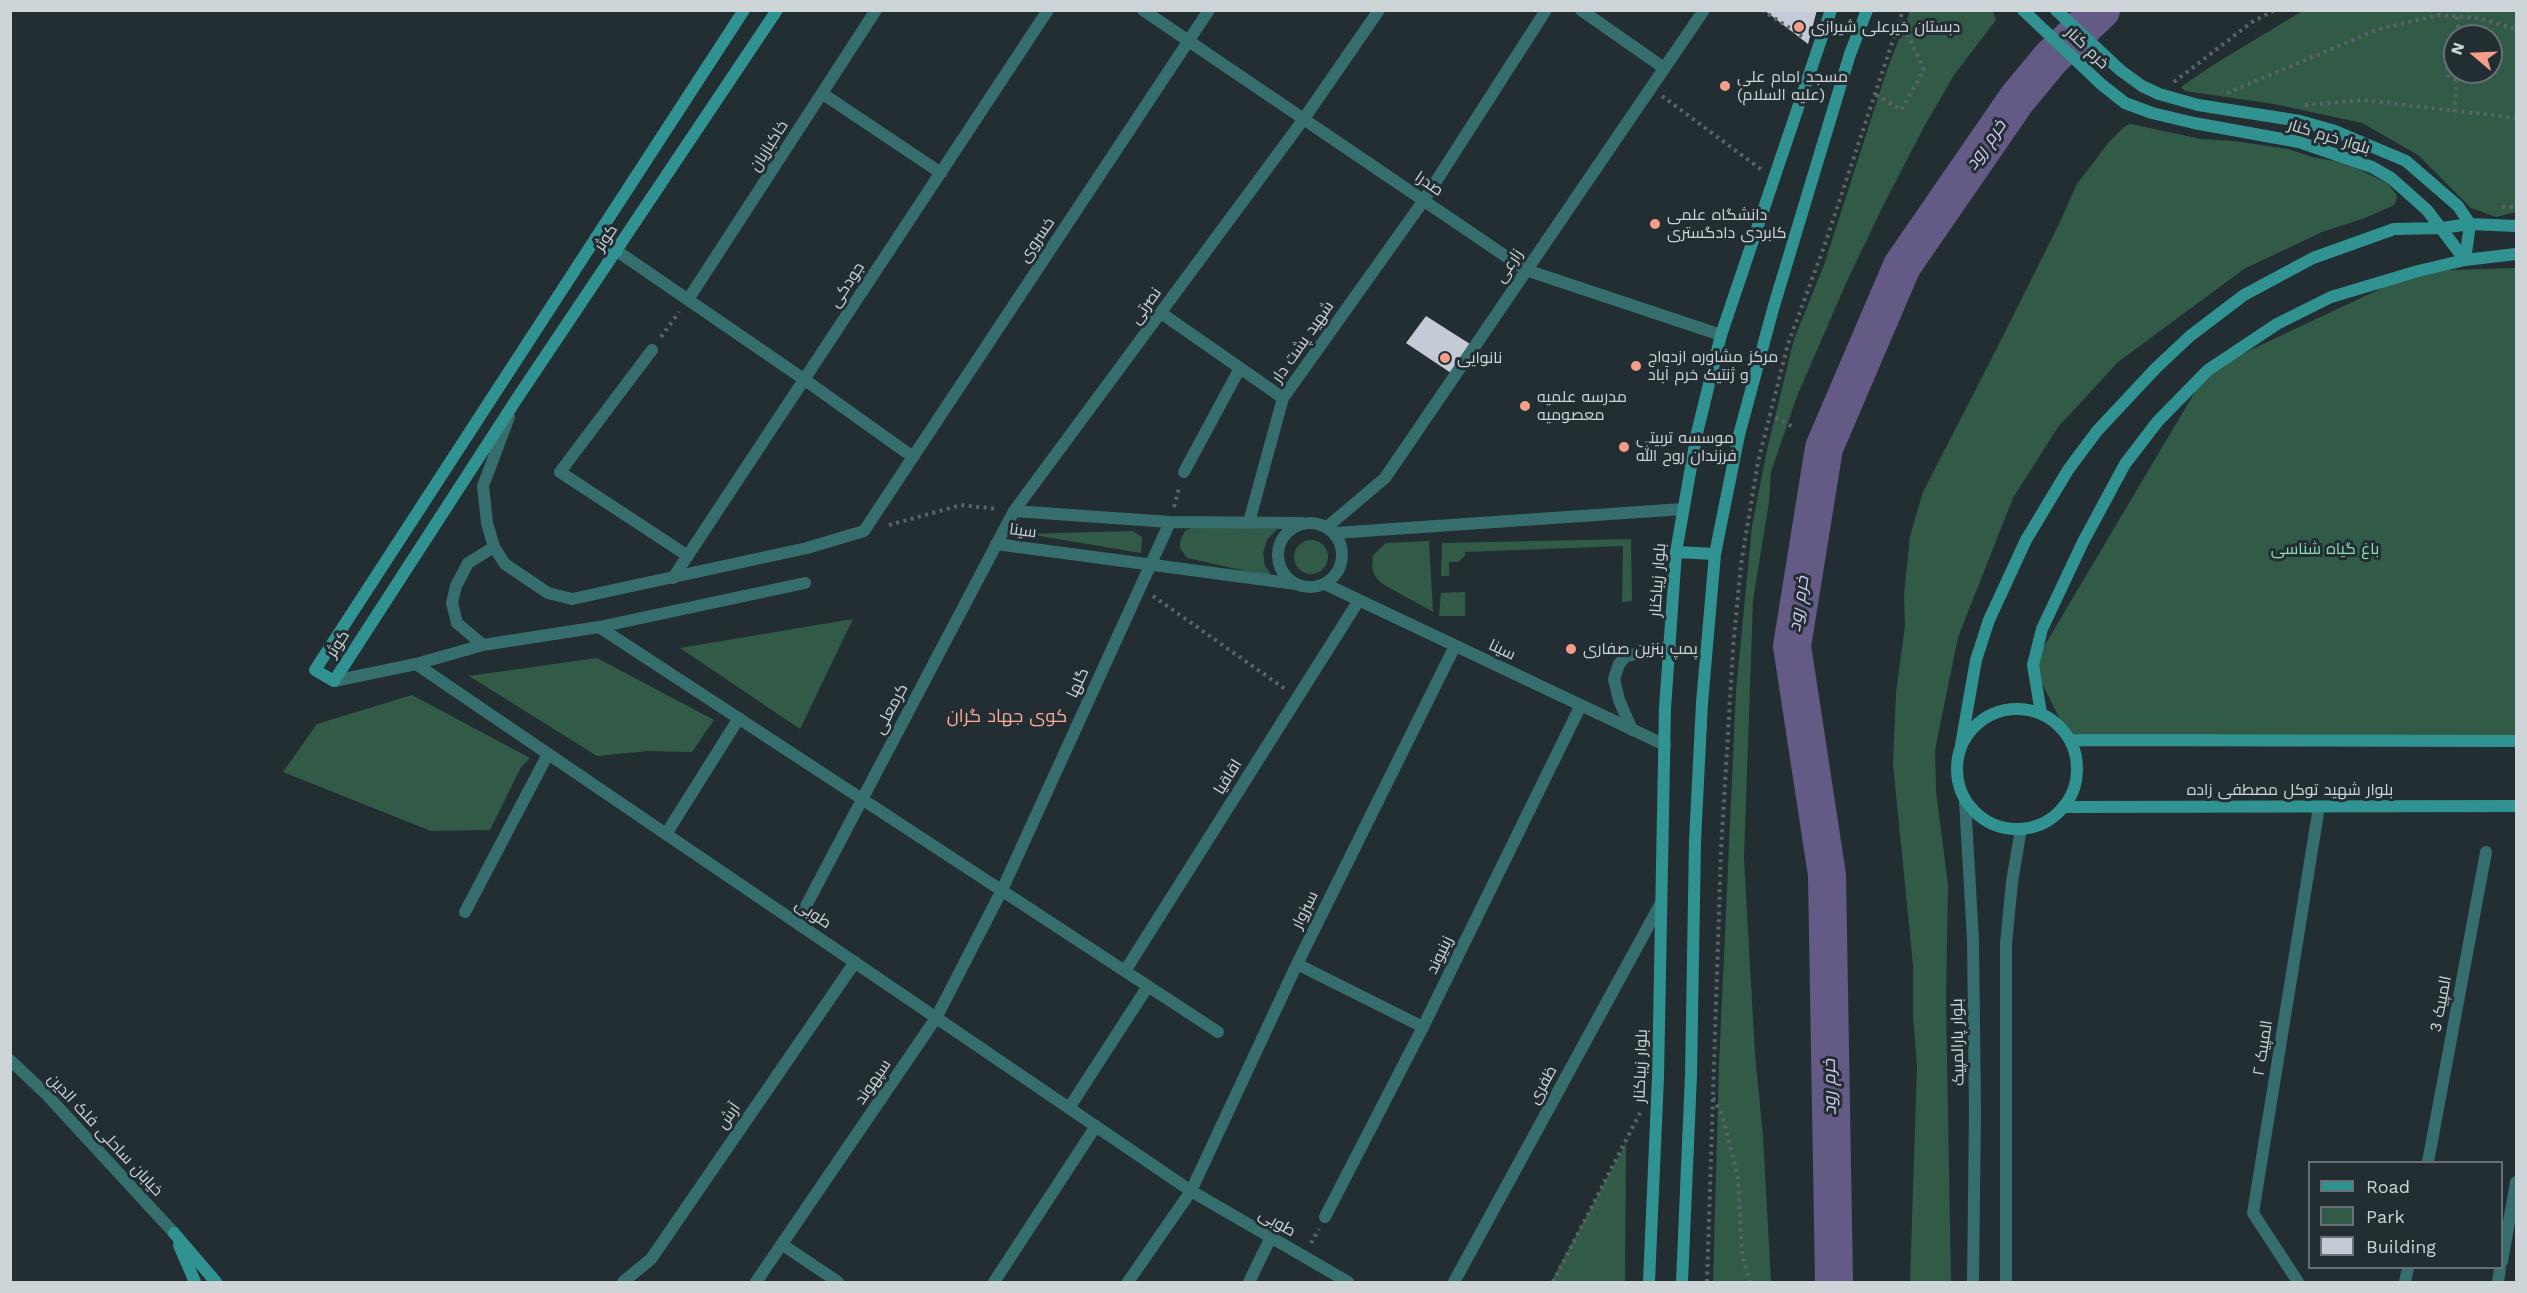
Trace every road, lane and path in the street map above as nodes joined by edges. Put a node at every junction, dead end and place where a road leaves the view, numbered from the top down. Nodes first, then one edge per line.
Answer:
1 (744, 10) edge
2 (777, 10) edge
3 (876, 10) edge
4 (1048, 10) edge
5 (1143, 10) edge
6 (1209, 10) edge
7 (1379, 10) edge
8 (1546, 10) edge
9 (1581, 10) edge
10 (1704, 10) edge
11 (1761, 10) edge
12 (1831, 10) edge
13 (1867, 10) edge
14 (1875, 10) edge
15 (1903, 10) edge
16 (2056, 10) edge
17 (2275, 10) edge
18 (2025, 11) edge
19 (2457, 17) junction
20 (1901, 19) junction
21 (2458, 24) edge
22 (2517, 29) edge
23 (1189, 41) junction
24 (1819, 47) junction
25 (1850, 54) junction
26 (1664, 68) junction
27 (2101, 84) joint
28 (2457, 84) edge
29 (1650, 88) junction
30 (823, 94) junction
31 (2159, 94) junction
32 (1876, 95) junction
33 (2198, 105) junction
34 (2300, 106) dead end
35 (2454, 112) junction
36 (2517, 118) edge
37 (1303, 120) junction
38 (941, 173) junction
39 (1773, 178) junction
40 (1424, 200) junction
41 (2470, 224) junction
42 (2517, 226) edge
43 (2442, 228) junction
44 (596, 237) junction
45 (617, 251) junction
46 (2517, 254) edge
47 (2465, 260) junction
48 (1526, 270) junction
49 (689, 298) junction
50 (1161, 313) junction
51 (1721, 335) junction
52 (652, 350) joint
53 (1240, 368) junction
54 (805, 380) junction
55 (1283, 398) junction
56 (516, 400) junction
57 (1769, 414) junction
58 (1795, 428) dead end
59 (913, 457) junction
60 (1184, 472) joint
61 (1683, 509) junction
62 (1014, 511) junction
63 (1170, 522) junction
64 (1250, 522) junction
65 (1303, 523) junction
66 (1331, 530) junction
67 (864, 531) junction
68 (996, 544) junction
69 (494, 547) junction
70 (1676, 552) junction
71 (1716, 554) junction
72 (688, 556) junction
73 (1151, 564) junction
74 (673, 578) junction
75 (806, 583) dead end
76 (1296, 584) junction
77 (1324, 584) junction
78 (1140, 587) junction
79 (1359, 600) junction
80 (599, 627) junction
81 (483, 645) junction
82 (1455, 646) junction
83 (1670, 647) junction
84 (416, 664) junction
85 (334, 681) junction
86 (1298, 698) junction
87 (1581, 705) junction
88 (2041, 713) junction
89 (739, 718) junction
90 (1632, 729) junction
91 (2070, 740) junction
92 (2517, 741) edge
93 (1665, 745) junction
94 (1961, 745) junction
95 (548, 754) junction
96 (862, 799) junction
97 (1965, 801) junction
98 (2517, 806) edge
99 (2063, 807) junction
100 (2319, 807) junction
101 (2020, 829) junction
102 (666, 834) junction
103 (2486, 852) dead end
104 (1002, 890) junction
105 (1661, 903) junction
106 (465, 912) dead end
107 (797, 923) junction
108 (855, 963) junction
109 (1297, 964) junction
110 (1125, 971) junction
111 (1148, 986) junction
112 (936, 1018) junction
113 (1423, 1027) junction
114 (1218, 1032) dead end
115 (10, 1060) edge
116 (1713, 1097) junction
117 (1069, 1108) junction
118 (1642, 1108) dead end
119 (1096, 1126) junction
120 (2428, 1161) edge
121 (2517, 1182) edge
122 (1191, 1191) junction
123 (1325, 1217) joint
124 (174, 1233) junction
125 (1270, 1239) junction
126 (783, 1245) junction
127 (1304, 1257) junction
128 (2503, 1257) edge
129 (195, 1282) edge
130 (216, 1282) edge
131 (623, 1282) edge
132 (756, 1282) edge
133 (838, 1282) edge
134 (994, 1282) edge
135 (1128, 1282) edge
136 (1249, 1282) edge
137 (1348, 1282) edge
138 (1454, 1282) edge
139 (1553, 1282) edge
140 (1649, 1282) edge
141 (1682, 1282) edge
142 (1707, 1282) edge
143 (1750, 1282) edge
144 (1973, 1282) edge
145 (2006, 1282) edge
146 (2298, 1282) edge

1 - 44 main road, کوثر
2 - 45 main road, کوثر
3 - 30 street, خاکبازیان
4 - 38 street, جودکی
5 - 23 street, صدرا
6 - 23 street, خسروی
7 - 37 street, نصرتی
8 - 40 street, شهید پشت دار
9 - 26 street
10 - 26 street, زارعی
11 - 24 path
12 - 24 main road, بلوار زیباکنار
13 - 25 main road
14 - 25 main road
15 - 20 path
16 - 31 main road, بلوار خرم کنار
17 - 31 path
18 - 27 main road, خرم کنار
19 - 21 path
19 - 22 path
19 - 33 path
20 - 32 path
20 - 32 path
23 - 37 street, صدرا
23 - 59 street, خسروی
24 - 39 main road, بلوار زیباکنار
25 - 71 main road
26 - 29 street, زارعی
27 - 43 main road, بلوار خرم کنار
28 - 35 path
29 - 39 path
29 - 48 street, زارعی
30 - 38 street
30 - 49 street, خاکبازیان
31 - 33 main road, بلوار خرم کنار
32 - 57 path
33 - 41 main road, بلوار خرم کنار
34 - 35 path
35 - 36 path
37 - 40 street, صدرا
37 - 50 street, نصرتی
38 - 54 street, جودکی
39 - 51 main road, بلوار زیباکنار
40 - 48 street, صدرا
40 - 55 street, شهید پشت دار
41 - 42 main road
41 - 43 main road
41 - 47 main road
43 - 47 main road, بلوار خرم کنار
43 - 94 main road
44 - 45 main road
44 - 85 main road, کوثر
45 - 49 street
45 - 56 main road, کوثر
46 - 47 main road
47 - 88 main road
48 - 51 street, صدرا
48 - 66 street, زارعی
49 - 52 path
49 - 54 street
50 - 53 street
50 - 62 street, نصرتی
51 - 61 main road, بلوار زیباکنار
52 - 72 street
53 - 55 street
53 - 60 street
54 - 59 street
54 - 72 street, جودکی
55 - 64 street, شهید پشت دار
56 - 69 street
56 - 85 main road, کوثر
57 - 58 path
57 - 116 path
59 - 67 street, خسروی
60 - 63 path
61 - 66 street
61 - 70 main road, بلوار زیباکنار
62 - 63 street
62 - 67 path
62 - 68 street, کرمعلی
63 - 64 street
63 - 73 street, گلها
64 - 65 street
65 - 66 street
65 - 76 street
66 - 77 street
67 - 74 street
68 - 73 street, سینا
68 - 96 street, کرمعلی
69 - 74 street
69 - 81 street
70 - 71 main road
70 - 83 main road, بلوار زیباکنار
71 - 141 main road
72 - 74 street, جودکی
73 - 76 street, سینا
73 - 78 street, گلها
75 - 80 street
76 - 77 street
77 - 79 street, سینا
78 - 86 path
78 - 104 street, گلها
79 - 82 street, سینا
79 - 86 street, اقاقیا
80 - 81 street
80 - 89 street
81 - 84 street
82 - 87 street, سینا
82 - 109 street, سبزوار
83 - 90 street
83 - 93 main road, بلوار زیباکنار
84 - 85 street
84 - 95 street, طوبی
86 - 110 street, اقاقیا
87 - 90 street, سینا
87 - 113 street, زینیوند
88 - 91 main road
88 - 94 main road
89 - 96 street
89 - 102 street
90 - 93 street, سینا
91 - 92 main road
91 - 99 main road
93 - 105 main road, بلوار زیباکنار
94 - 97 main road
95 - 102 street, طوبی
95 - 106 street
96 - 104 street
96 - 107 street, کرمعلی
97 - 101 main road
97 - 144 street, بلوار پارالمپیک
98 - 100 main road, بلوار شهید توکل مصطفی زاده
99 - 100 main road, بلوار شهید توکل مصطفی زاده
99 - 101 main road
100 - 146 street, المپیک ۲
101 - 145 street
102 - 107 street, طوبی
103 - 120 street, المپیک 3
104 - 110 street
104 - 112 street, سپهوند
105 - 138 street, ظفری
105 - 140 main road, بلوار زیباکنار
107 - 108 street, طوبی
108 - 112 street, طوبی
108 - 131 street, آرش
109 - 113 street
109 - 122 street, سبزوار
110 - 111 street
111 - 114 street
111 - 117 street
112 - 117 street, طوبی
112 - 126 street, سپهوند
113 - 123 street, زینیوند
115 - 124 street, خیابان ساحلی فلک الدین
116 - 142 path
116 - 143 path
117 - 119 street, طوبی
118 - 139 path
119 - 122 street, طوبی
119 - 134 street
121 - 128 street
122 - 125 street, طوبی
122 - 135 street
123 - 127 path
124 - 129 main road
124 - 130 main road
125 - 127 street, طوبی
125 - 136 street
126 - 132 street, سپهوند
126 - 133 street
127 - 137 street, طوبی

